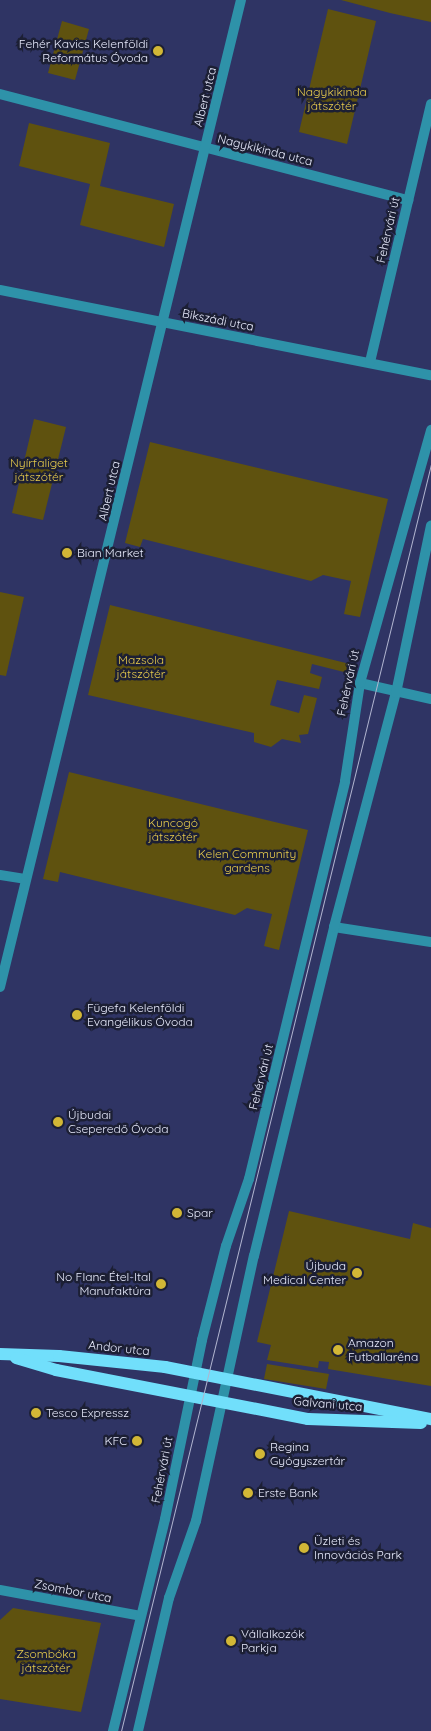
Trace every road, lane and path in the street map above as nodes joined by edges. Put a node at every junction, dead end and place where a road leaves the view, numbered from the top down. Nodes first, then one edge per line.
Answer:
1 (241, 0) edge
2 (0, 94) edge
3 (431, 104) edge
4 (205, 148) junction
5 (408, 200) junction
6 (0, 290) edge
7 (162, 323) junction
8 (370, 362) junction
9 (431, 375) edge
10 (431, 430) edge
11 (431, 526) edge
12 (360, 683) junction
13 (396, 693) junction
14 (431, 699) edge
15 (0, 875) edge
16 (25, 879) junction
17 (334, 927) junction
18 (431, 942) edge
19 (0, 987) edge
20 (3, 1354) edge
21 (195, 1373) junction
22 (228, 1380) junction
23 (190, 1396) junction
24 (223, 1404) junction
25 (431, 1419) edge
26 (431, 1423) edge
27 (0, 1590) edge
28 (141, 1616) junction
29 (113, 1731) edge
30 (138, 1731) edge

1 - 4 street, Albert utca
2 - 4 street, Nagykikinda utca
3 - 5 street, Fehérvári út
4 - 5 street, Nagykikinda utca
4 - 7 street, Albert utca
5 - 8 street, Fehérvári út
6 - 7 street, Bikszádi utca
7 - 8 street, Bikszádi utca
7 - 16 street, Albert utca
8 - 9 street, Bikszádi utca
10 - 12 street, Fehérvári út
11 - 13 street
12 - 13 street
12 - 21 street, Fehérvári út
13 - 14 street
13 - 17 street
15 - 16 street
16 - 19 street, Albert utca
17 - 18 street
17 - 22 street
20 - 21 main road, Andor utca
20 - 23 main road, Andor utca
21 - 22 main road, Andor utca
21 - 23 street, Fehérvári út
22 - 24 street
22 - 25 main road, Galvani utca
23 - 24 main road, Andor utca
23 - 28 street, Fehérvári út
24 - 26 main road, Galvani utca
24 - 30 street
27 - 28 street, Zsombor utca
28 - 29 street, Fehérvári út

